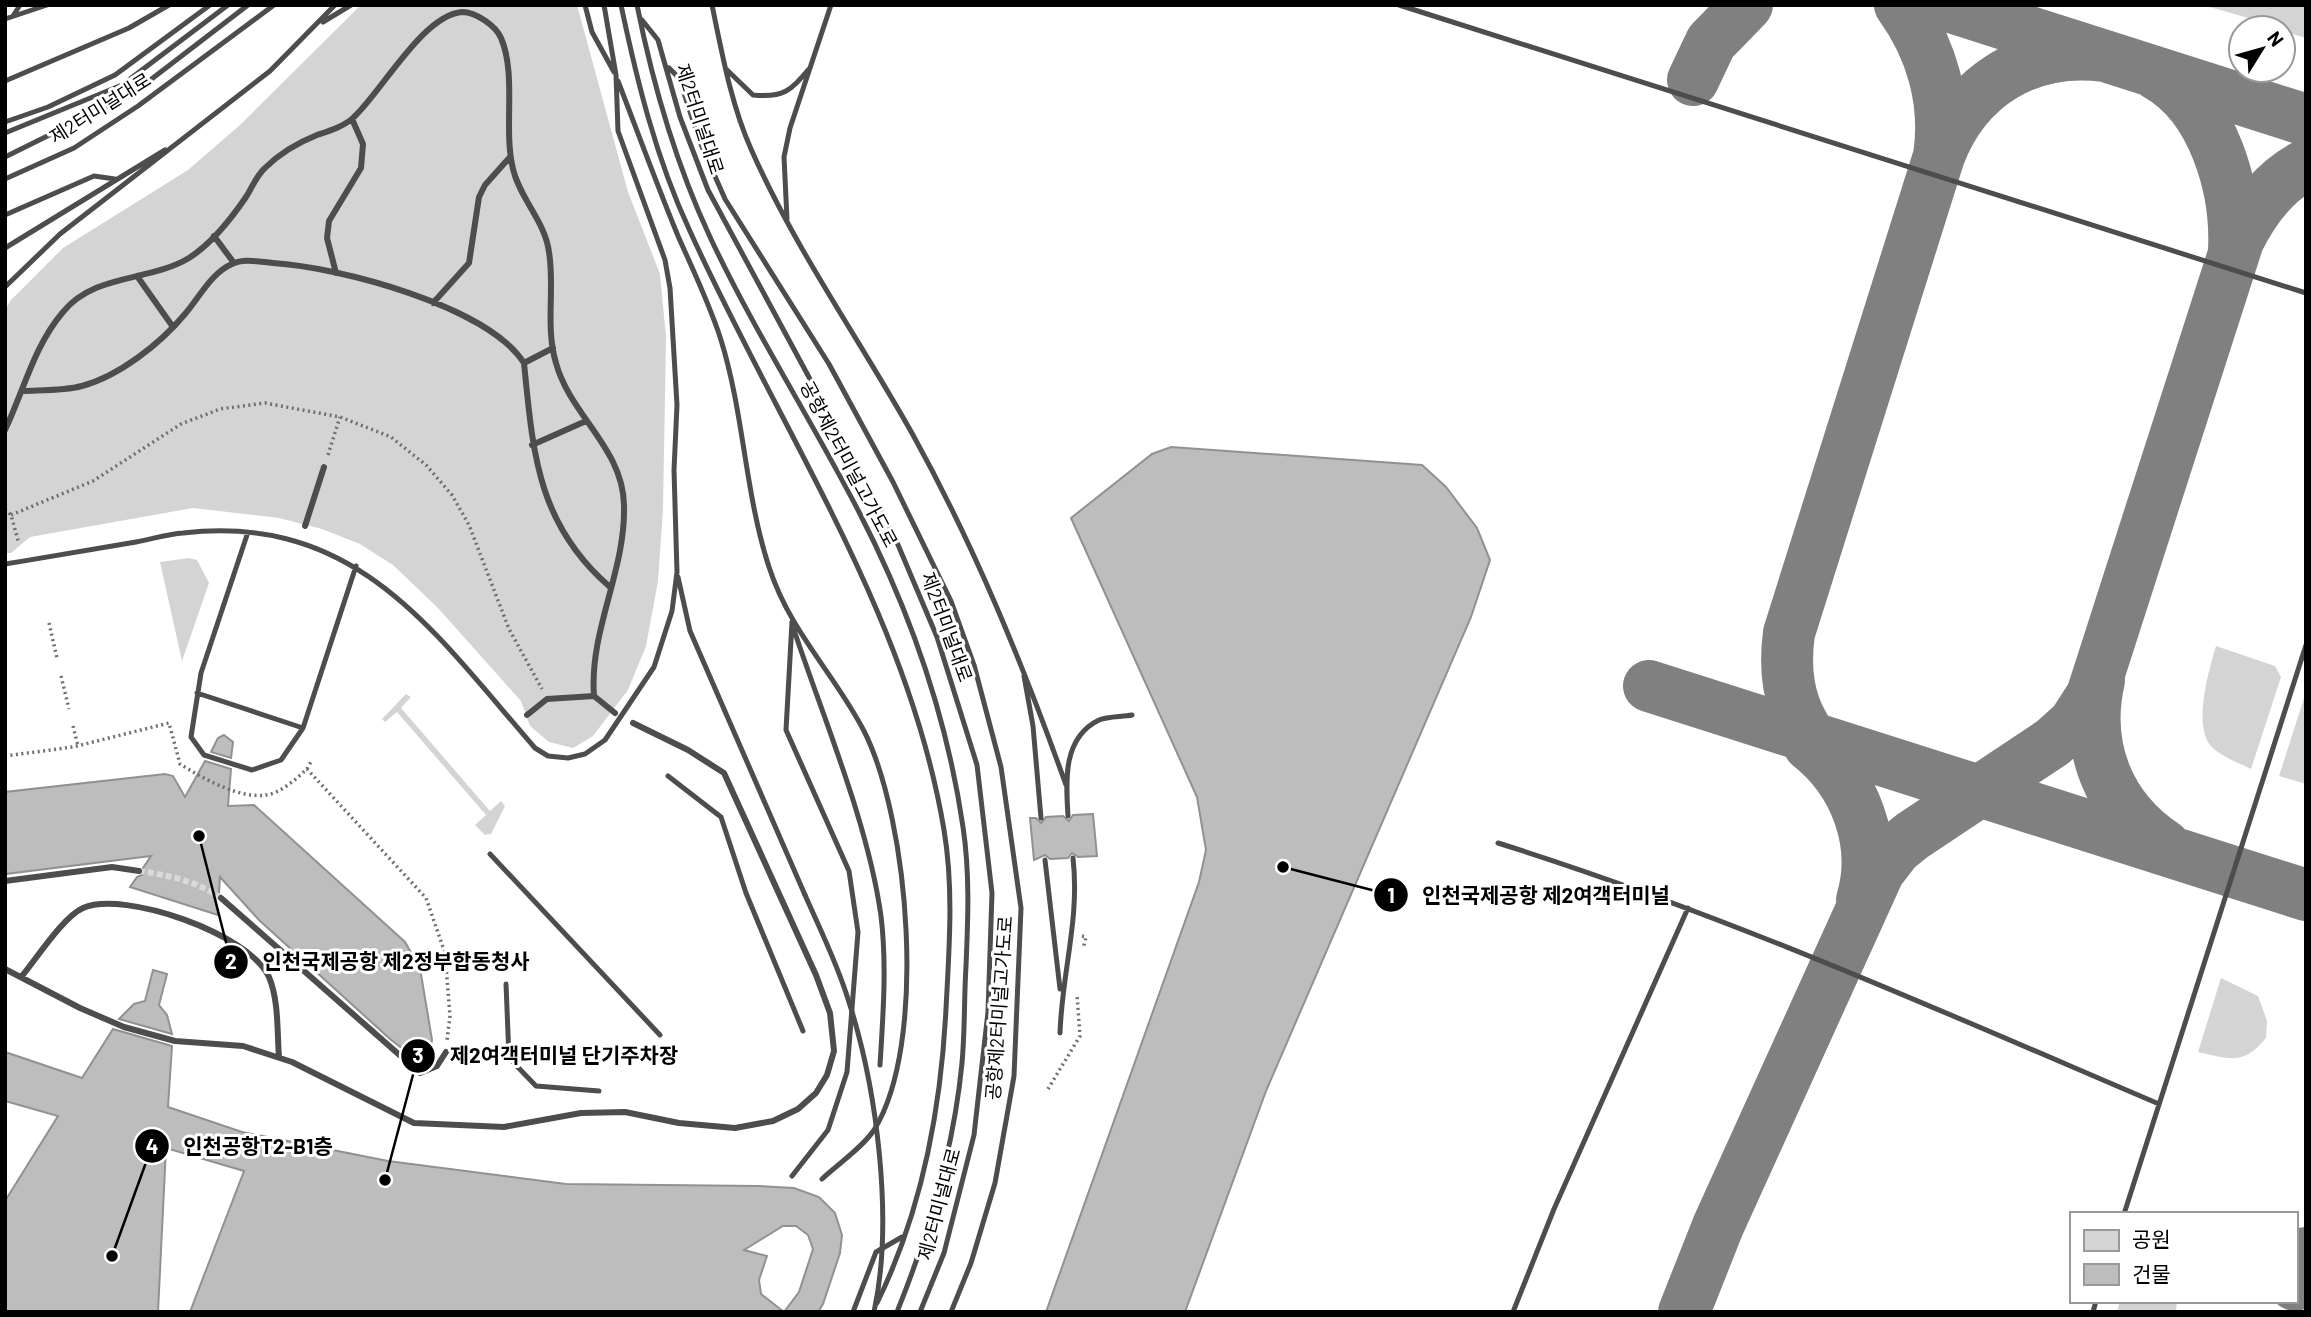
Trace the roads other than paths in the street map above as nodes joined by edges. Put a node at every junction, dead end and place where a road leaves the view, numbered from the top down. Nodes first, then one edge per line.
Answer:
1 (20, 5) edge
2 (47, 5) edge
3 (169, 5) edge
4 (210, 5) edge
5 (228, 5) edge
6 (248, 5) edge
7 (274, 5) edge
8 (335, 5) edge
9 (351, 5) edge
10 (585, 5) edge
11 (604, 5) edge
12 (621, 5) edge
13 (637, 5) edge
14 (712, 5) edge
15 (831, 5) edge
16 (1399, 5) edge
17 (13, 16) junction
18 (640, 18) junction
19 (5, 19) edge
20 (317, 25) junction
21 (666, 66) junction
22 (812, 66) junction
23 (726, 68) junction
24 (616, 75) junction
25 (5, 81) edge
26 (352, 119) junction
27 (5, 122) edge
28 (5, 133) edge
29 (180, 141) junction
30 (5, 157) edge
31 (510, 157) junction
32 (5, 179) edge
33 (115, 179) junction
34 (5, 215) edge
35 (787, 222) junction
36 (214, 236) junction
37 (5, 248) edge
38 (234, 263) junction
39 (336, 272) junction
40 (137, 276) junction
41 (5, 287) edge
42 (2306, 293) edge
43 (433, 303) junction
44 (173, 327) junction
45 (553, 348) junction
46 (524, 362) junction
47 (23, 391) junction
48 (586, 421) junction
49 (5, 430) edge
50 (532, 445) junction
51 (324, 467) road end
52 (305, 526) dead end
53 (248, 532) junction
54 (5, 564) edge
55 (356, 566) junction
56 (677, 572) junction
57 (610, 587) junction
58 (792, 622) junction
59 (2306, 645) edge
60 (1021, 659) junction
61 (197, 693) junction
62 (594, 696) junction
63 (615, 713) dead end
64 (527, 715) dead end
65 (1132, 716) dead end
66 (634, 723) dead end
67 (303, 728) junction
68 (668, 776) dead end
69 (1066, 785) junction
70 (1068, 816) dead end
71 (1041, 817) dead end
72 (1498, 843) dead end
73 (490, 854) dead end
74 (1073, 858) dead end
75 (1045, 860) dead end
76 (139, 871) tunnel mouth
77 (5, 881) edge
78 (221, 898) tunnel mouth
79 (1688, 908) junction
80 (5, 969) edge
81 (22, 976) junction
82 (506, 984) dead end
83 (1061, 996) junction
84 (803, 1031) dead end
85 (1060, 1032) dead end
86 (660, 1035) dead end
87 (446, 1052) road end
88 (279, 1057) junction
89 (880, 1065) dead end
90 (599, 1091) dead end
91 (2159, 1104) junction
92 (792, 1176) dead end
93 (822, 1179) dead end
94 (2125, 1212) edge
95 (902, 1237) junction
96 (853, 1312) edge
97 (873, 1312) edge
98 (897, 1312) edge
99 (920, 1312) edge
100 (951, 1312) edge
101 (1513, 1312) edge

1 - 17 lane
2 - 17 lane
3 - 25 lane
4 - 27 lane
5 - 28 lane, 제2터미널대로
6 - 30 lane
7 - 32 lane, 제2터미널대로
8 - 20 lane
9 - 20 lane
10 - 24 lane
11 - 24 lane
12 - 95 lane, 제2터미널대로
13 - 18 lane, 제2터미널대로
14 - 23 lane
15 - 22 lane
16 - 42 lane
17 - 19 lane
18 - 21 lane, 제2터미널대로
18 - 98 lane, 공항제2터미널고가도로
20 - 29 lane
21 - 99 lane, 제2터미널대로
21 - 100 lane, 공항제2터미널고가도로
22 - 23 lane
22 - 35 lane
23 - 35 lane
24 - 56 lane
24 - 58 lane
26 - 31 street
26 - 36 street
26 - 39 street
29 - 33 lane
29 - 41 lane
31 - 43 street
31 - 45 street
33 - 34 lane
33 - 37 lane
35 - 60 lane
36 - 38 street
36 - 40 street
38 - 39 street
38 - 44 street
39 - 43 street
40 - 44 street
40 - 47 street
43 - 46 street
44 - 47 street
45 - 46 street
45 - 48 street
46 - 50 street
47 - 49 street
48 - 50 street
48 - 57 street
50 - 57 street
51 - 52 street
53 - 54 lane
53 - 55 lane
53 - 61 lane
55 - 56 lane
55 - 67 lane
56 - 97 lane, bridge
57 - 62 street
58 - 89 lane
58 - 92 lane
58 - 93 lane
59 - 91 lane
60 - 69 lane
60 - 71 lane
61 - 67 lane
61 - 67 lane
62 - 63 street
62 - 64 street
65 - 69 lane
66 - 88 street
68 - 84 lane
69 - 70 lane
72 - 79 lane
73 - 86 lane
74 - 83 lane
75 - 83 lane
76 - 77 street
78 - 87 street
79 - 91 lane
79 - 101 lane
80 - 81 street
81 - 88 street
81 - 88 street
82 - 90 lane
83 - 85 lane
91 - 94 lane
95 - 96 lane
95 - 97 lane, 제2터미널대로

